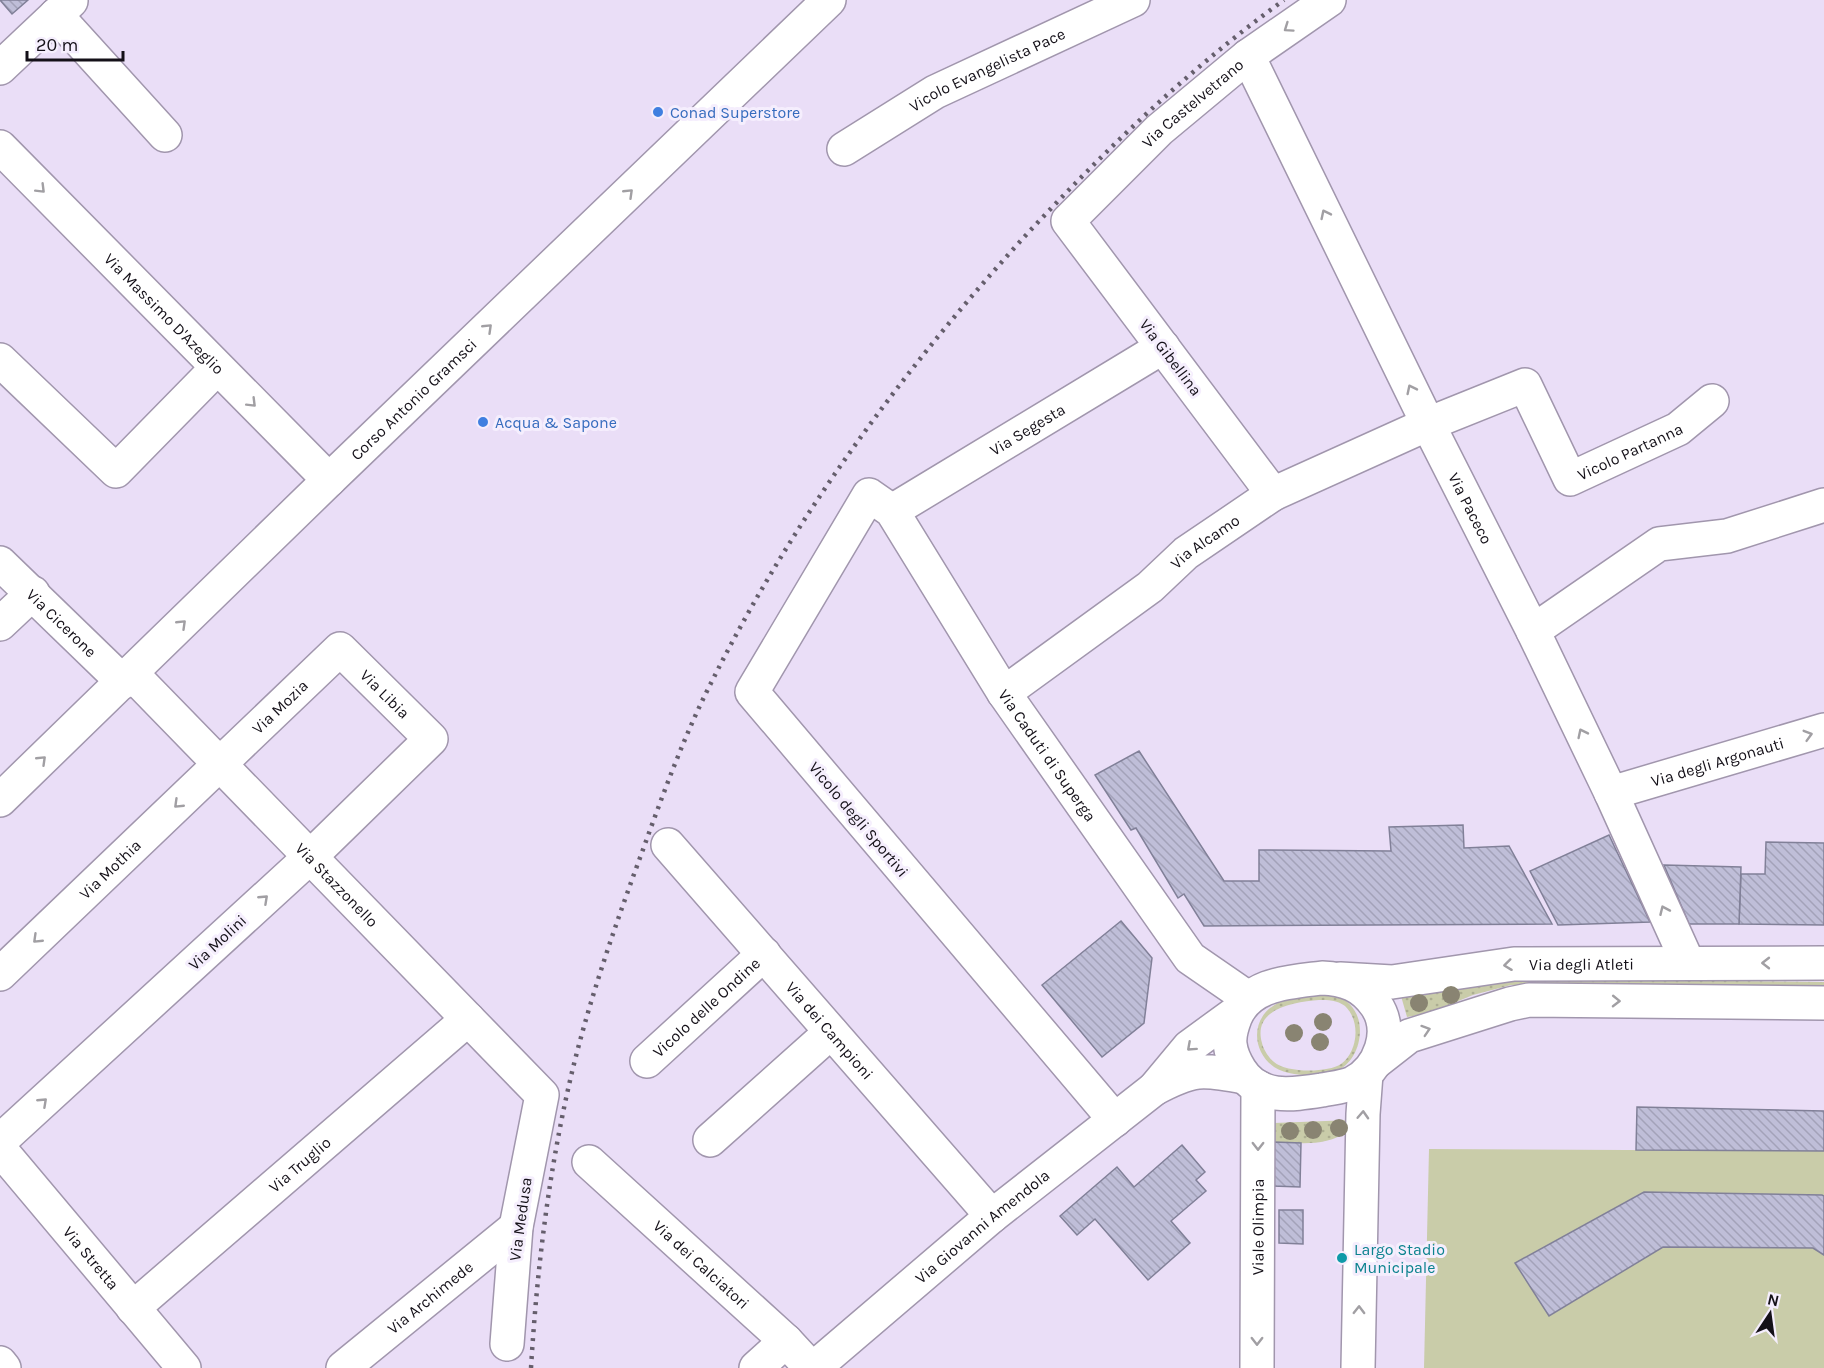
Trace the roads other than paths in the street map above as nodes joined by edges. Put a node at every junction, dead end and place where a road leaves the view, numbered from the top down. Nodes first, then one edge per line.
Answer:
1 (829, 0) edge
2 (1133, 0) edge
3 (1329, 0) edge
4 (54, 17) edge
5 (1248, 56) junction
6 (0, 68) edge
7 (165, 135) dead end
8 (0, 147) edge
9 (844, 149) dead end
10 (1068, 221) joint
11 (1163, 347) junction
12 (0, 360) edge
13 (217, 368) junction
14 (1712, 401) dead end
15 (1428, 424) junction
16 (329, 480) junction
17 (1273, 494) junction
18 (880, 503) junction
19 (1824, 505) edge
20 (0, 563) edge
21 (33, 593) junction
22 (0, 624) edge
23 (1533, 631) junction
24 (340, 649) joint
25 (128, 678) junction
26 (1004, 693) junction
27 (1824, 730) edge
28 (431, 739) joint
29 (220, 764) junction
30 (1611, 793) junction
31 (0, 800) edge
32 (668, 845) dead end
33 (310, 857) junction
34 (764, 954) junction
35 (1688, 963) junction
36 (1824, 963) edge
37 (0, 974) edge
38 (1340, 979) junction
39 (1824, 1003) edge
40 (1243, 1005) junction
41 (468, 1019) junction
42 (831, 1032) junction
43 (647, 1061) dead end
44 (1371, 1067) junction
45 (1251, 1082) junction
46 (1154, 1089) junction
47 (542, 1095) joint
48 (1114, 1120) junction
49 (710, 1140) dead end
50 (0, 1141) edge
51 (0, 1149) edge
52 (589, 1162) dead end
53 (992, 1216) junction
54 (516, 1227) junction
55 (133, 1308) junction
56 (786, 1341) junction
57 (507, 1344) dead end
58 (0, 1363) edge
59 (4, 1368) edge
60 (184, 1368) edge
61 (343, 1368) edge
62 (756, 1368) edge
63 (813, 1368) edge
64 (1257, 1368) edge
65 (1358, 1368) edge

16 -> 1 street, Corso Antonio Gramsci
2 - 9 street, Vicolo Evangelista Pace
3 -> 5 street, Via Castelvetrano
4 - 6 street
4 - 7 street
5 - 10 street, Via Castelvetrano
15 -> 5 street, Via Paceco
8 -> 13 street, Via Massimo D'Azeglio
10 - 11 street, Via Gibellina
11 - 17 street, Via Gibellina
11 - 18 street, Via Segesta
12 - 13 street
13 -> 16 street, Via Massimo D'Azeglio
14 - 15 street, Vicolo Partanna
15 - 17 street, Via Alcamo
15 - 23 street, Via Paceco
25 -> 16 street, Corso Antonio Gramsci
17 - 26 street, Via Alcamo
18 - 26 street, Via Caduti di Superga
18 - 48 street, Vicolo degli Sportivi
19 - 23 street
20 - 21 street, Via Cicerone
21 - 22 street
21 - 25 street, Via Cicerone
30 -> 23 street, Via Paceco
24 - 28 street, Via Libia
24 - 29 street, Via Mozia
25 - 29 street, Via Stazzonello
31 -> 25 street, Corso Antonio Gramsci
26 - 40 street, Via Caduti di Superga
30 -> 27 street, Via degli Argonauti
28 - 33 street, Via Molini
29 - 33 street, Via Stazzonello
29 -> 37 street, Via Mothia
35 -> 30 street, Via Paceco
32 - 34 street, Via dei Campioni
33 - 41 street, Via Stazzonello
50 -> 33 street, Via Molini
34 - 42 street, Via dei Campioni
34 - 43 street, Vicolo delle Ondine
36 -> 35 street, Via degli Atleti
35 -> 38 street, Via degli Atleti
38 - 40 street
38 - 44 street
44 -> 39 street
40 - 45 street
40 -> 46 street
41 - 47 street, Via Stazzonello
41 - 55 street, Via Truglio
42 - 49 street
42 - 53 street, Via dei Campioni
44 - 45 street
65 -> 44 street
45 - 46 street
45 -> 64 street, Viale Olimpia
46 - 48 street, Via Giovanni Amendola
47 - 54 street, Via Medusa
48 - 53 street, Via Giovanni Amendola
51 - 55 street, Via Stretta
52 - 56 street, Via dei Calciatori
53 - 63 street, Via Giovanni Amendola
54 - 57 street, Via Medusa
54 - 61 street, Via Archimede
55 - 60 street, Via Stretta
56 - 62 street
56 - 63 street, Via dei Calciatori
58 - 59 street

